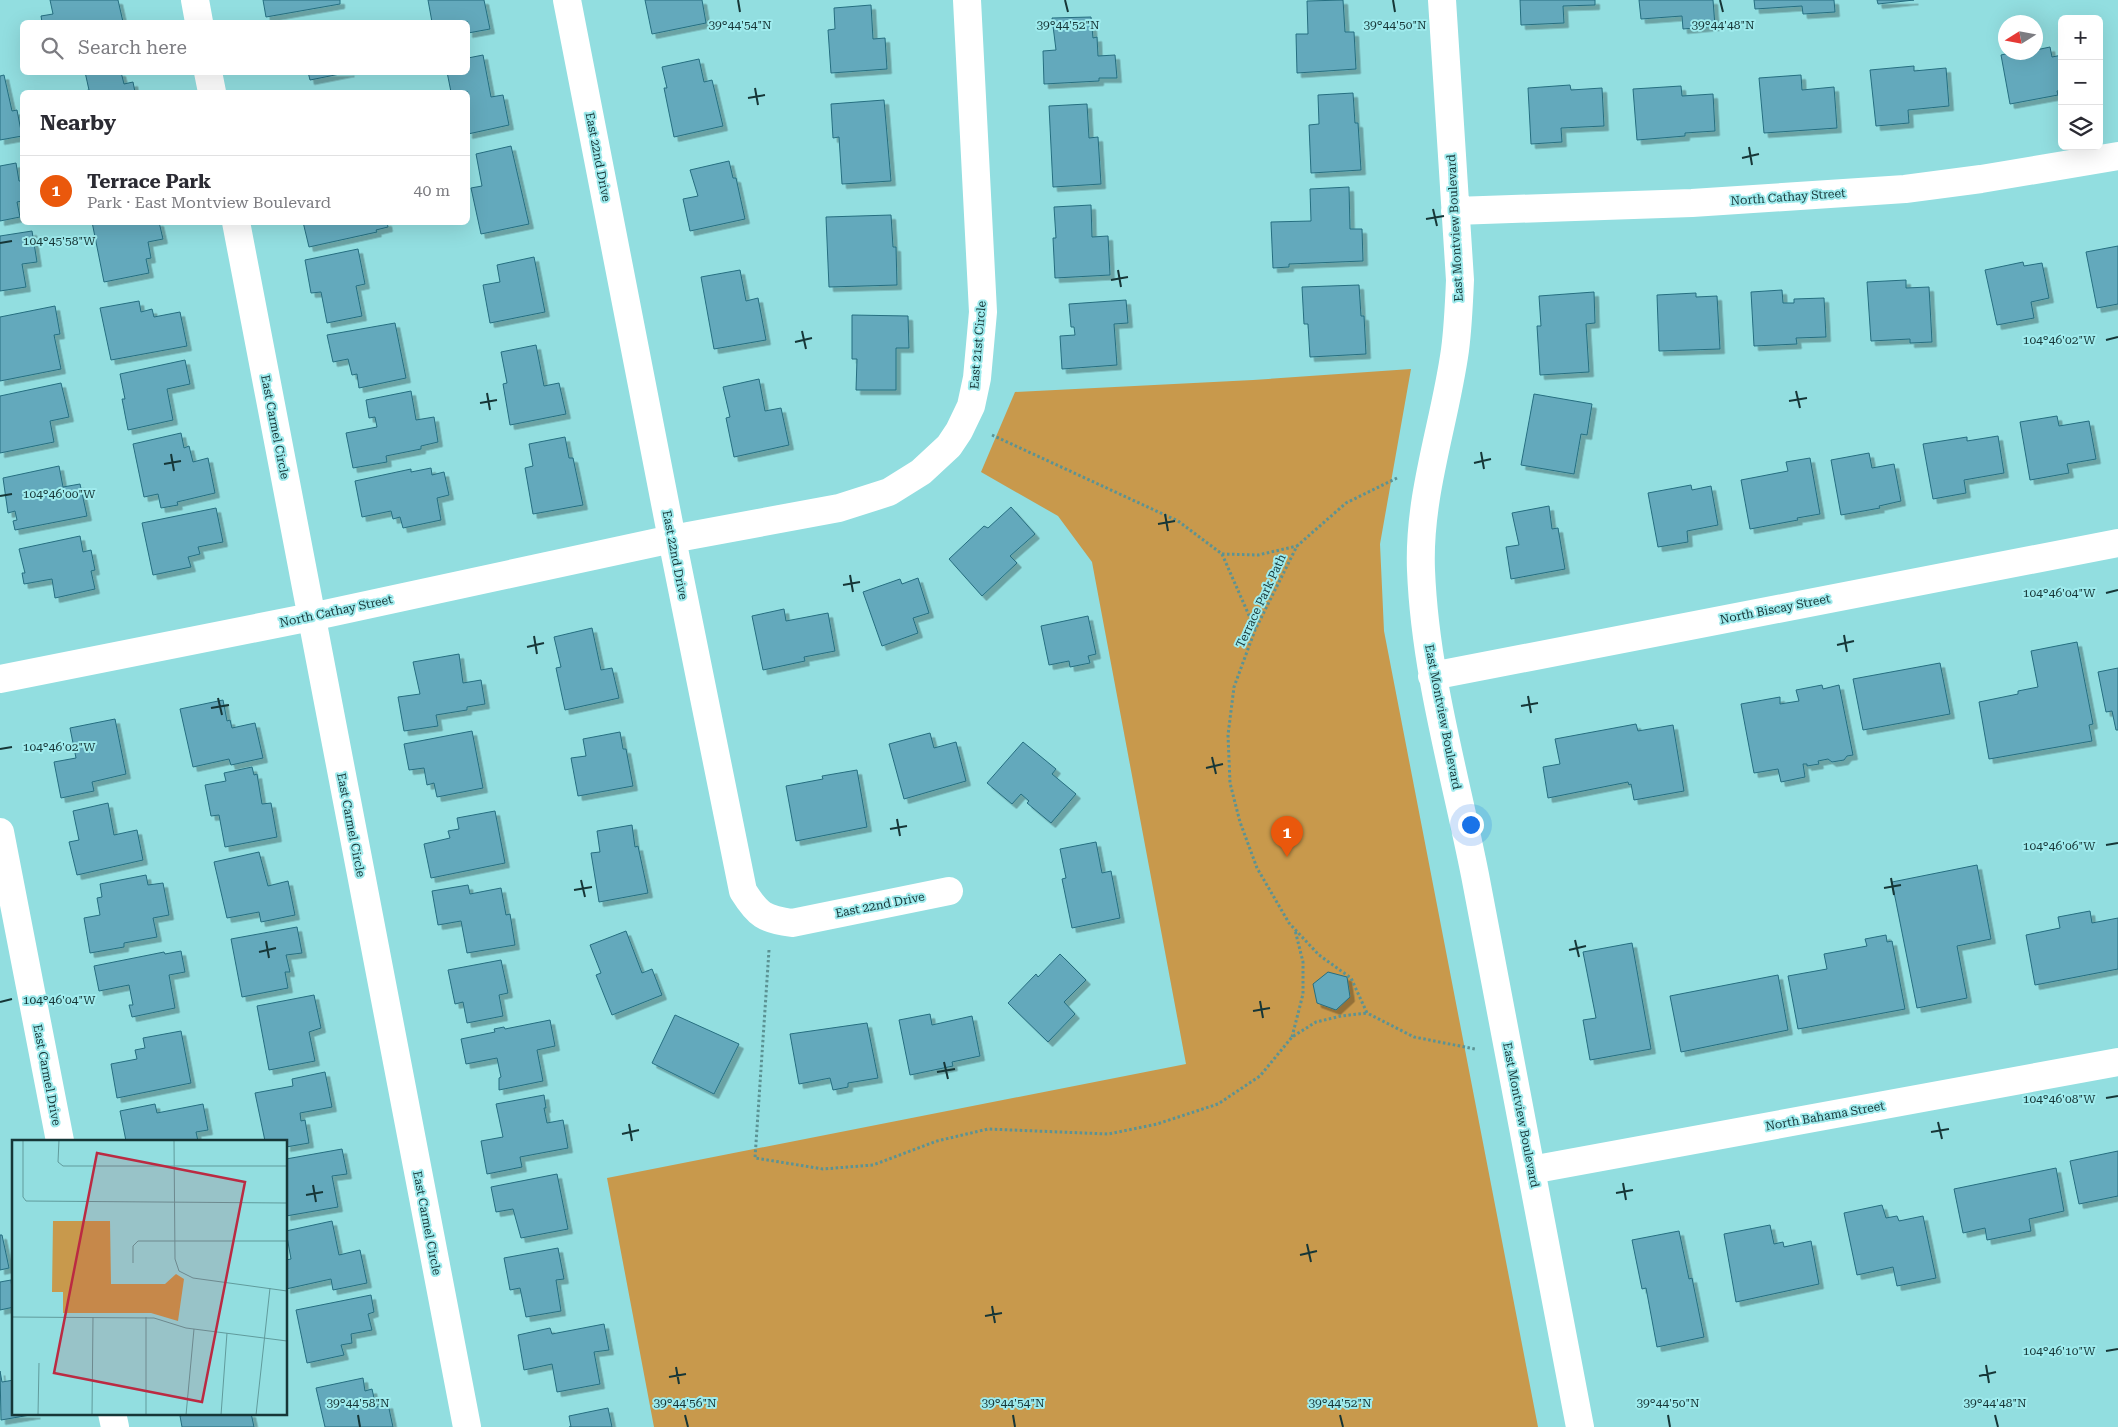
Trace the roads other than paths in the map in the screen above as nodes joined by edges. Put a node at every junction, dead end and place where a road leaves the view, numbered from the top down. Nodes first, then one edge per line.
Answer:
1 (194, 0) edge
2 (568, 0) edge
3 (968, 0) edge
4 (1442, 0) edge
5 (199, 20) edge
6 (209, 75) edge
7 (212, 90) edge
8 (2118, 156) edge
9 (1455, 211) junction
10 (237, 225) edge
11 (672, 539) junction
12 (2118, 543) edge
13 (311, 617) junction
14 (1432, 676) junction
15 (0, 679) edge
16 (0, 832) edge
17 (949, 891) dead end
18 (2118, 1062) edge
19 (60, 1140) edge
20 (1531, 1170) junction
21 (112, 1414) edge
22 (115, 1427) edge
23 (466, 1427) edge
24 (1580, 1427) edge

1 - 5 street
2 - 11 street, East 22nd Drive
3 - 11 street, East 21st Circle
4 - 9 street, East Montview Boulevard
6 - 7 street
8 - 9 street, North Cathay Street
9 - 14 street, East Montview Boulevard
10 - 13 street, East Carmel Circle
11 - 13 street, North Cathay Street
11 - 17 street, East 22nd Drive
12 - 14 street, North Biscay Street
13 - 15 street, North Cathay Street
13 - 23 street, East Carmel Circle
14 - 20 street, East Montview Boulevard
16 - 19 street, East Carmel Drive
18 - 20 street, North Bahama Street
20 - 24 street, East Montview Boulevard
21 - 22 street

